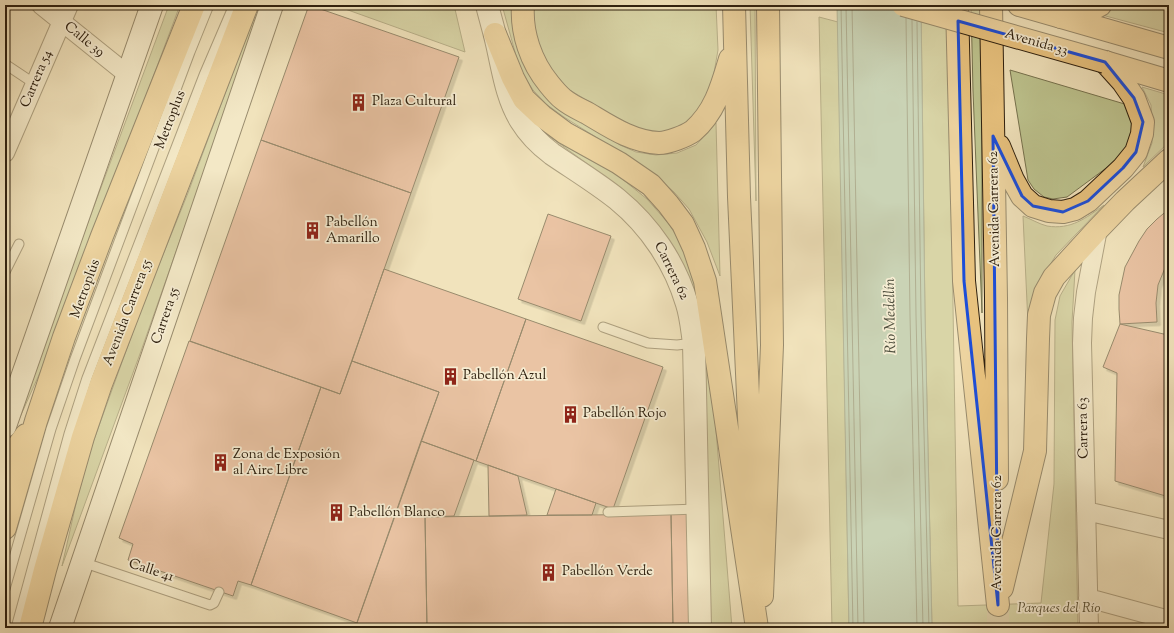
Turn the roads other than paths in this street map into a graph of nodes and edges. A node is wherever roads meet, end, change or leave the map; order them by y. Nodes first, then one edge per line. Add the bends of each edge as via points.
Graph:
1 (41, 5) edge
2 (69, 5) edge
3 (152, 5) edge
4 (194, 5) edge
5 (209, 5) edge
6 (234, 5) edge
7 (247, 5) edge
8 (272, 5) edge
9 (487, 5) edge
10 (523, 5) edge
11 (734, 5) edge
12 (768, 5) edge
13 (902, 5) edge
14 (957, 5) edge
15 (991, 5) edge
16 (1019, 5) edge
17 (1100, 5) edge
18 (1061, 17) junction
19 (61, 22) junction
20 (495, 34) junction
21 (735, 41) junction
22 (1169, 48) edge
23 (1105, 62) junction
24 (5, 64) edge
25 (128, 75) junction
26 (1169, 81) edge
27 (35, 84) junction
28 (993, 132) junction
29 (5, 153) edge
30 (1169, 160) edge
31 (1169, 170) edge
32 (1148, 179) junction
33 (1098, 229) junction
34 (111, 239) junction
35 (19, 244) dead end
36 (144, 250) junction
37 (5, 272) edge
38 (603, 327) dead end
39 (694, 343) junction
40 (9, 403) edge
41 (36, 421) junction
42 (5, 426) edge
43 (5, 464) edge
44 (698, 509) junction
45 (1086, 511) junction
46 (608, 512) dead end
47 (5, 528) edge
48 (1169, 530) edge
49 (82, 562) junction
50 (5, 589) edge
51 (219, 592) dead end
52 (1088, 598) junction
53 (998, 604) junction
54 (1169, 620) edge
55 (16, 628) edge
56 (30, 628) edge
57 (60, 628) edge
58 (700, 628) edge
59 (759, 628) edge
60 (1089, 628) edge

1 - 19 street, Calle 39
2 - 19 street, Carrera 54
3 - 25 main road
4 - 34 main road
5 - 34 lane, Metroplús
6 - 36 lane, Metroplus via 204,75
7 - 36 main road, Avenida Carrera 55
8 - 49 main road, Carrera 55
9 - 20 main road, Carrera 62
10 - 21 main road via 529,48 536,65 549,84 564,100 618,131 642,141 660,143 692,132 716,102
11 - 21 main road
12 - 59 main road via 772,345
13 - 23 main road, Avenida 33, bridge
14 - 53 main road, Avenida Carrera 62 via 964,281
15 - 28 main road, Avenida Carrera 62
16 - 18 main road
17 - 18 main road
18 - 22 main road
19 - 25 street, Calle 39
19 - 27 street, Carrera 54
20 - 39 main road, Carrera 62 via 506,85 521,121 543,147 617,199 643,223 657,241 678,280 687,304
20 - 59 main road via 524,98 542,116 565,133 651,184 683,224 694,248 704,281
21 - 59 main road via 739,197
23 - 26 main road, Avenida 33
23 - 28 main road via 1134,98 1143,122 1142,134 1136,152 1088,201 1075,209 1063,212 1033,206 1022,196 1013,180
24 - 27 lane
25 - 40 main road
27 - 29 street, Carrera 54
28 - 53 main road, Avenida Carrera 62
30 - 32 main road
31 - 32 main road
32 - 33 main road
33 - 45 street, Carrera 63 via 1083,318
33 - 53 main road via 1054,277 1045,293 1039,315 1035,451
34 - 41 main road via 64,337
34 - 50 lane, Metroplús via 51,429
35 - 37 lane
36 - 55 lane via 87,378
36 - 56 main road, Avenida Carrera 55 via 83,437
38 - 39 lane via 648,343
39 - 44 main road, Carrera 62
40 - 42 main road
41 - 43 main road
41 - 47 main road
44 - 46 lane
44 - 58 main road, Carrera 62
45 - 48 street
45 - 52 street, Carrera 63
49 - 51 lane, Calle 41 via 210,605 214,603
49 - 57 main road, Carrera 55
52 - 54 street
52 - 60 street, Carrera 63

